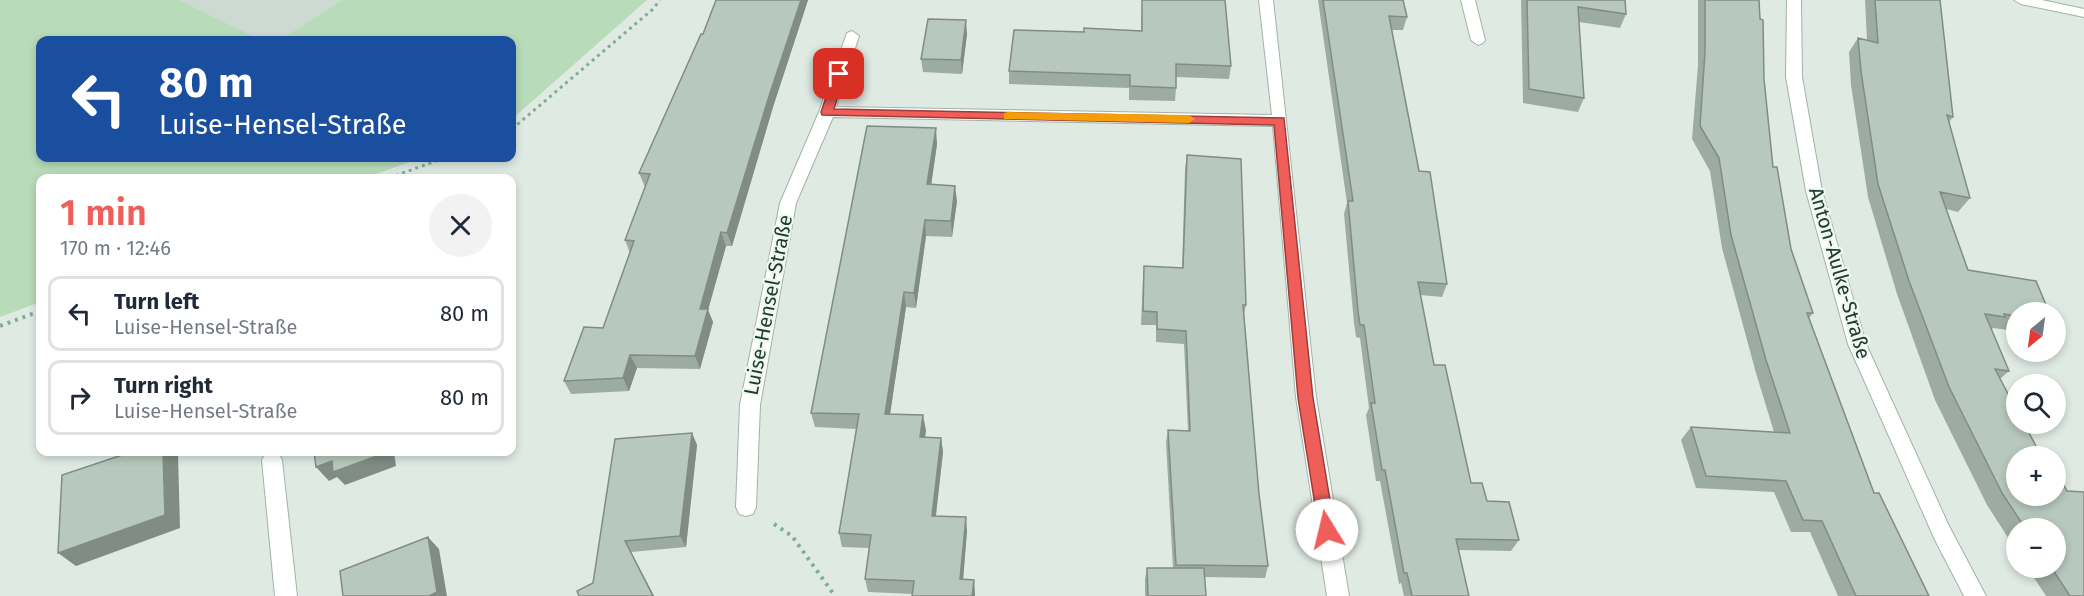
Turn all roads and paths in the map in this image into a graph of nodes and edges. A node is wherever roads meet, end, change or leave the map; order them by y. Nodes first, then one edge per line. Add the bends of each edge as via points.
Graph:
1 (660, 0) edge
2 (1266, 0) edge
3 (1468, 0) edge
4 (1794, 0) edge
5 (2021, 0) edge
6 (2084, 13) edge
7 (852, 36) dead end
8 (1478, 40) dead end
9 (827, 112) junction
10 (1280, 121) junction
11 (516, 127) edge
12 (433, 162) edge
13 (400, 174) edge
14 (36, 312) edge
15 (0, 326) edge
16 (272, 460) dead end
17 (746, 507) joint
18 (286, 596) edge
19 (835, 596) edge
20 (1338, 596) edge
21 (1975, 596) edge

1 - 11 path
2 - 10 street
3 - 8 street
4 - 21 street, Anton-Aulke-Straße via 1794,77 1812,180 1857,344
5 - 6 street
7 - 9 street, Luise-Hensel-Straße
9 - 10 street
9 - 17 street, Luise-Hensel-Straße via 788,203 750,405
10 - 20 street via 1306,398
12 - 13 path
14 - 15 path
16 - 18 street
17 - 19 path via 792,536

